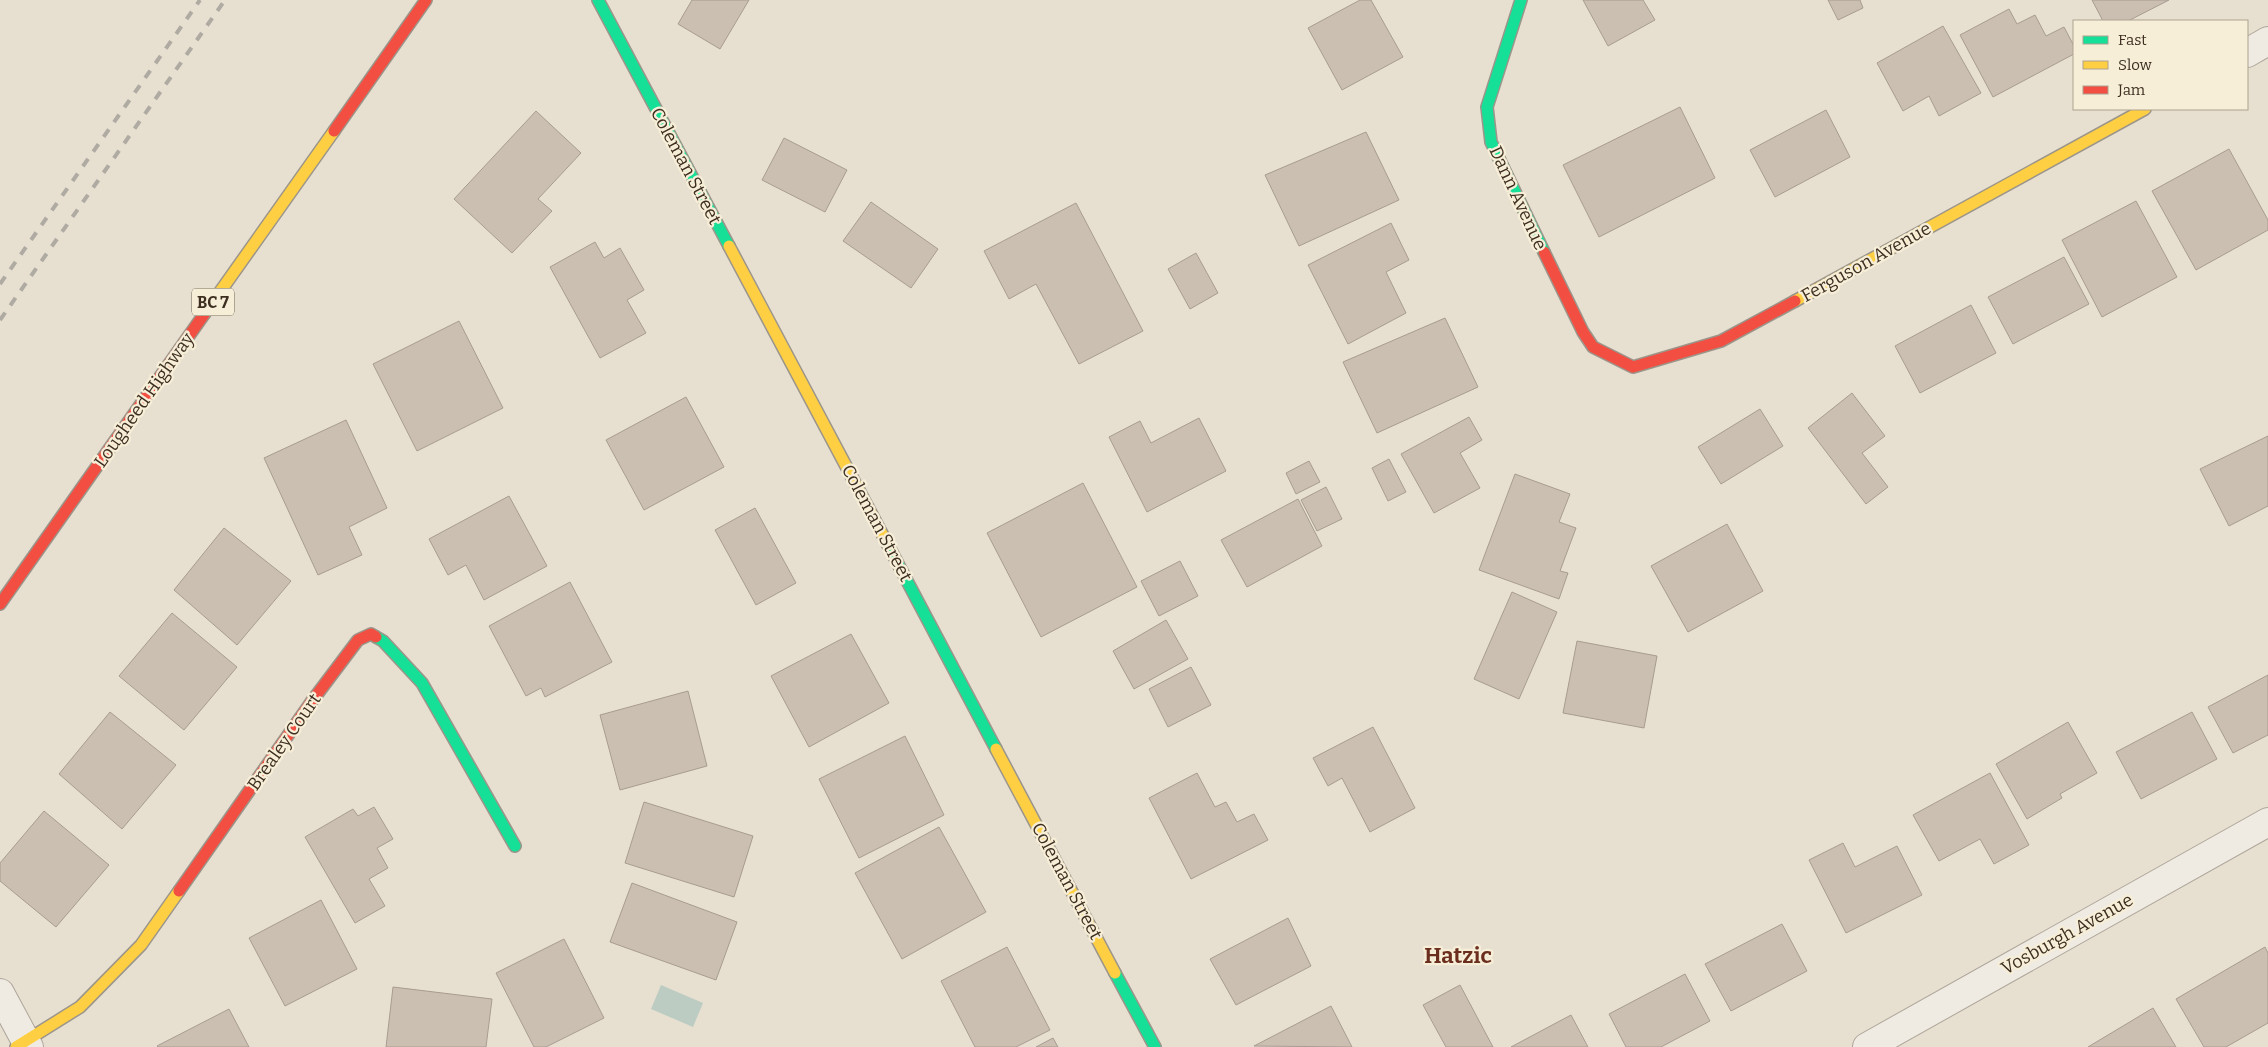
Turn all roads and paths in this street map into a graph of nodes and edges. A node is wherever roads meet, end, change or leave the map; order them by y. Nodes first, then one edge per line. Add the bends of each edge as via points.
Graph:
1 (426, 0) edge
2 (598, 0) edge
3 (1521, 0) edge
4 (2268, 41) edge
5 (2248, 52) edge
6 (2143, 110) edge
7 (1583, 332) joint
8 (0, 604) edge
9 (2268, 822) edge
10 (515, 846) dead end
11 (0, 993) edge
12 (23, 1045) edge
13 (1155, 1047) edge
14 (1867, 1047) edge

1 - 8 street, Lougheed Highway / BC 7
2 - 13 street, Coleman Street
3 - 7 street, Dann Avenue via 1487,107 1491,142
4 - 5 street
6 - 7 street, Ferguson Avenue via 1722,341 1633,366 1593,347
9 - 14 street, Vosburgh Avenue
10 - 12 street, Brealey Court via 422,683 383,640 371,634 358,640 140,945 80,1007
11 - 12 street

